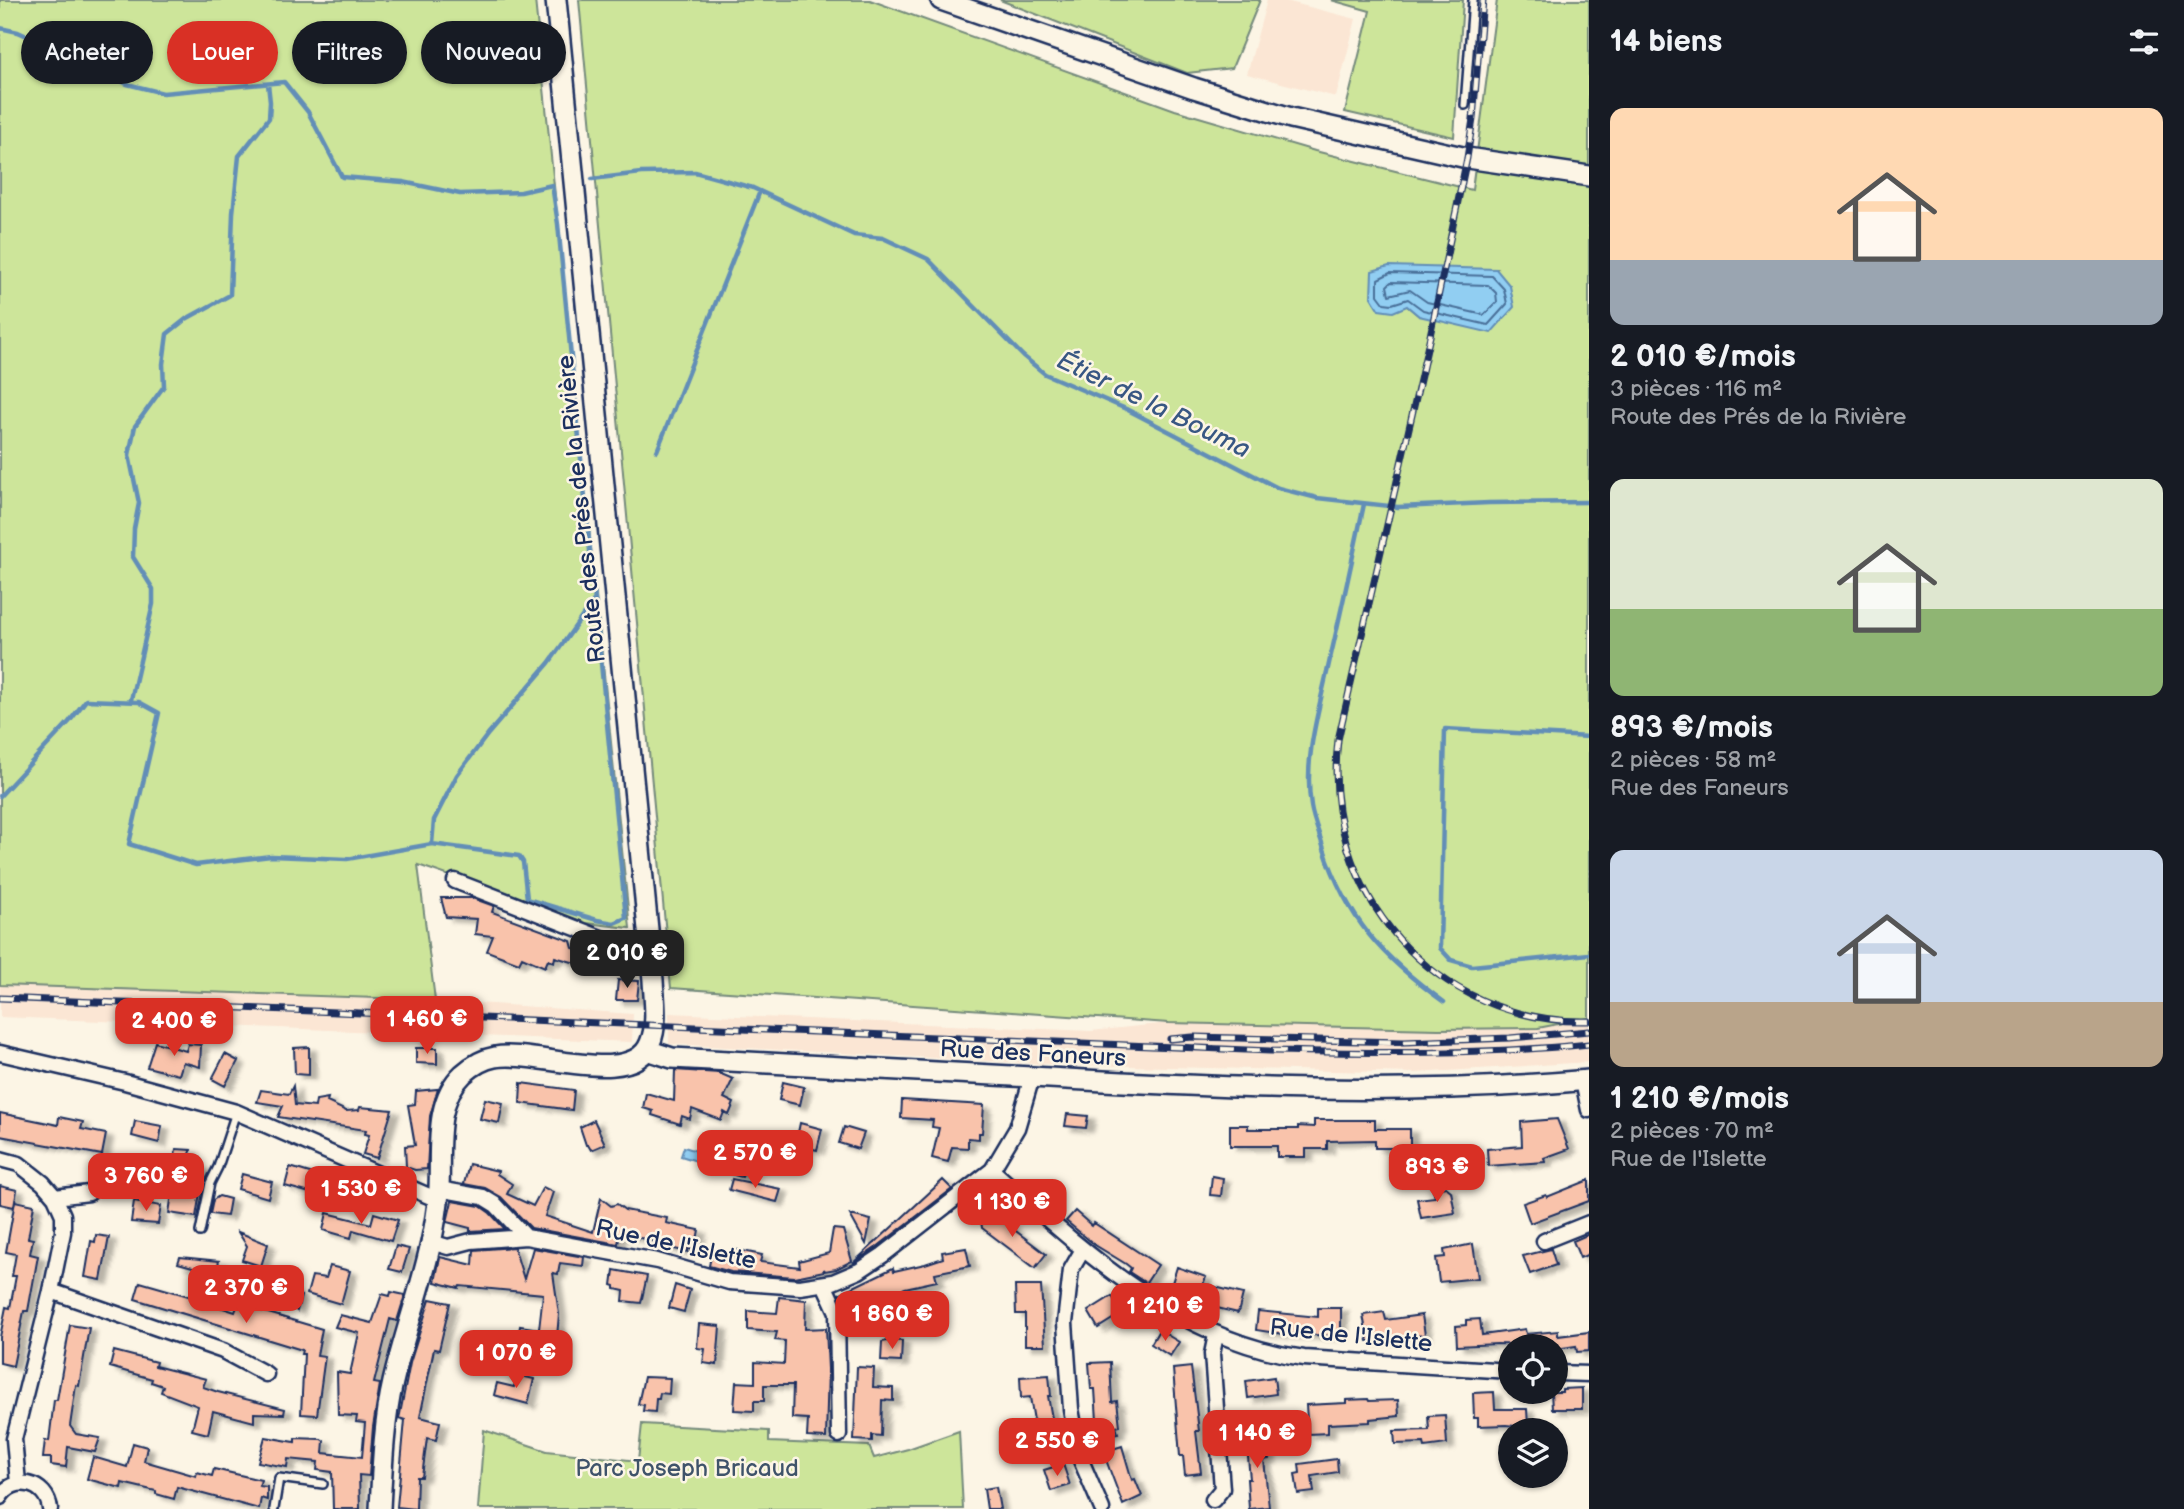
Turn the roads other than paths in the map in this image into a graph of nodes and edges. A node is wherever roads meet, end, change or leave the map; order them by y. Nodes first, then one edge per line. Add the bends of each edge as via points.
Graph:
1 (556, 0) edge
2 (940, 0) edge
3 (1473, 0) edge
4 (1465, 105) dead end
5 (1589, 176) edge
6 (455, 881) dead end
7 (650, 952) junction
8 (647, 1050) junction
9 (0, 1053) edge
10 (1032, 1077) junction
11 (1586, 1081) edge
12 (1589, 1110) edge
13 (236, 1112) junction
14 (0, 1159) edge
15 (992, 1170) junction
16 (89, 1193) dead end
17 (439, 1194) junction
18 (55, 1197) junction
19 (1589, 1223) edge
20 (200, 1233) dead end
21 (526, 1237) junction
22 (1544, 1241) dead end
23 (431, 1242) junction
24 (1082, 1251) junction
25 (824, 1284) junction
26 (51, 1291) junction
27 (1216, 1335) junction
28 (1498, 1370) edge
29 (1568, 1373) edge
30 (266, 1374) dead end
31 (1589, 1374) edge
32 (839, 1435) dead end
33 (18, 1483) junction
34 (323, 1484) dead end
35 (0, 1497) edge
36 (1213, 1500) dead end
37 (50, 1509) edge
38 (274, 1509) edge
39 (380, 1509) edge
40 (1102, 1509) edge

1 - 7 street, Route des Prés de la Rivière
2 - 5 street via 1290,117 1467,158
3 - 4 lane
6 - 7 street via 614,943
7 - 8 street, Route des Prés de la Rivière via 654,1013
8 - 10 street, Rue des Faneurs via 671,1058
8 - 17 street via 623,1065 496,1056 465,1072 447,1096
9 - 13 street
10 - 11 street, Rue des Faneurs via 1336,1091
10 - 15 street, Rue de l'Islette via 1017,1128
11 - 12 street
13 - 17 street
13 - 20 lane via 210,1183
14 - 18 street via 19,1164
15 - 24 street, Rue de l'Islette
15 - 25 street, Rue de l'Islette via 883,1255 859,1271
16 - 18 street
17 - 21 street via 483,1197
17 - 23 street
18 - 26 street via 63,1215 63,1232
19 - 22 street
21 - 23 street, Rue de l'Islette via 448,1247
21 - 25 street, Rue de l'Islette via 657,1261 729,1282 800,1287
23 - 39 street via 393,1384
24 - 27 street, Rue de l'Islette
24 - 40 street via 1070,1270 1067,1360 1080,1458
25 - 32 street via 836,1312
26 - 30 street via 223,1351
26 - 33 street via 14,1439
27 - 28 street, Rue de l'Islette via 1273,1354 1304,1358
27 - 36 street via 1212,1354 1222,1489
29 - 31 street
33 - 35 street
33 - 37 street via 41,1489
34 - 38 lane via 279,1478

